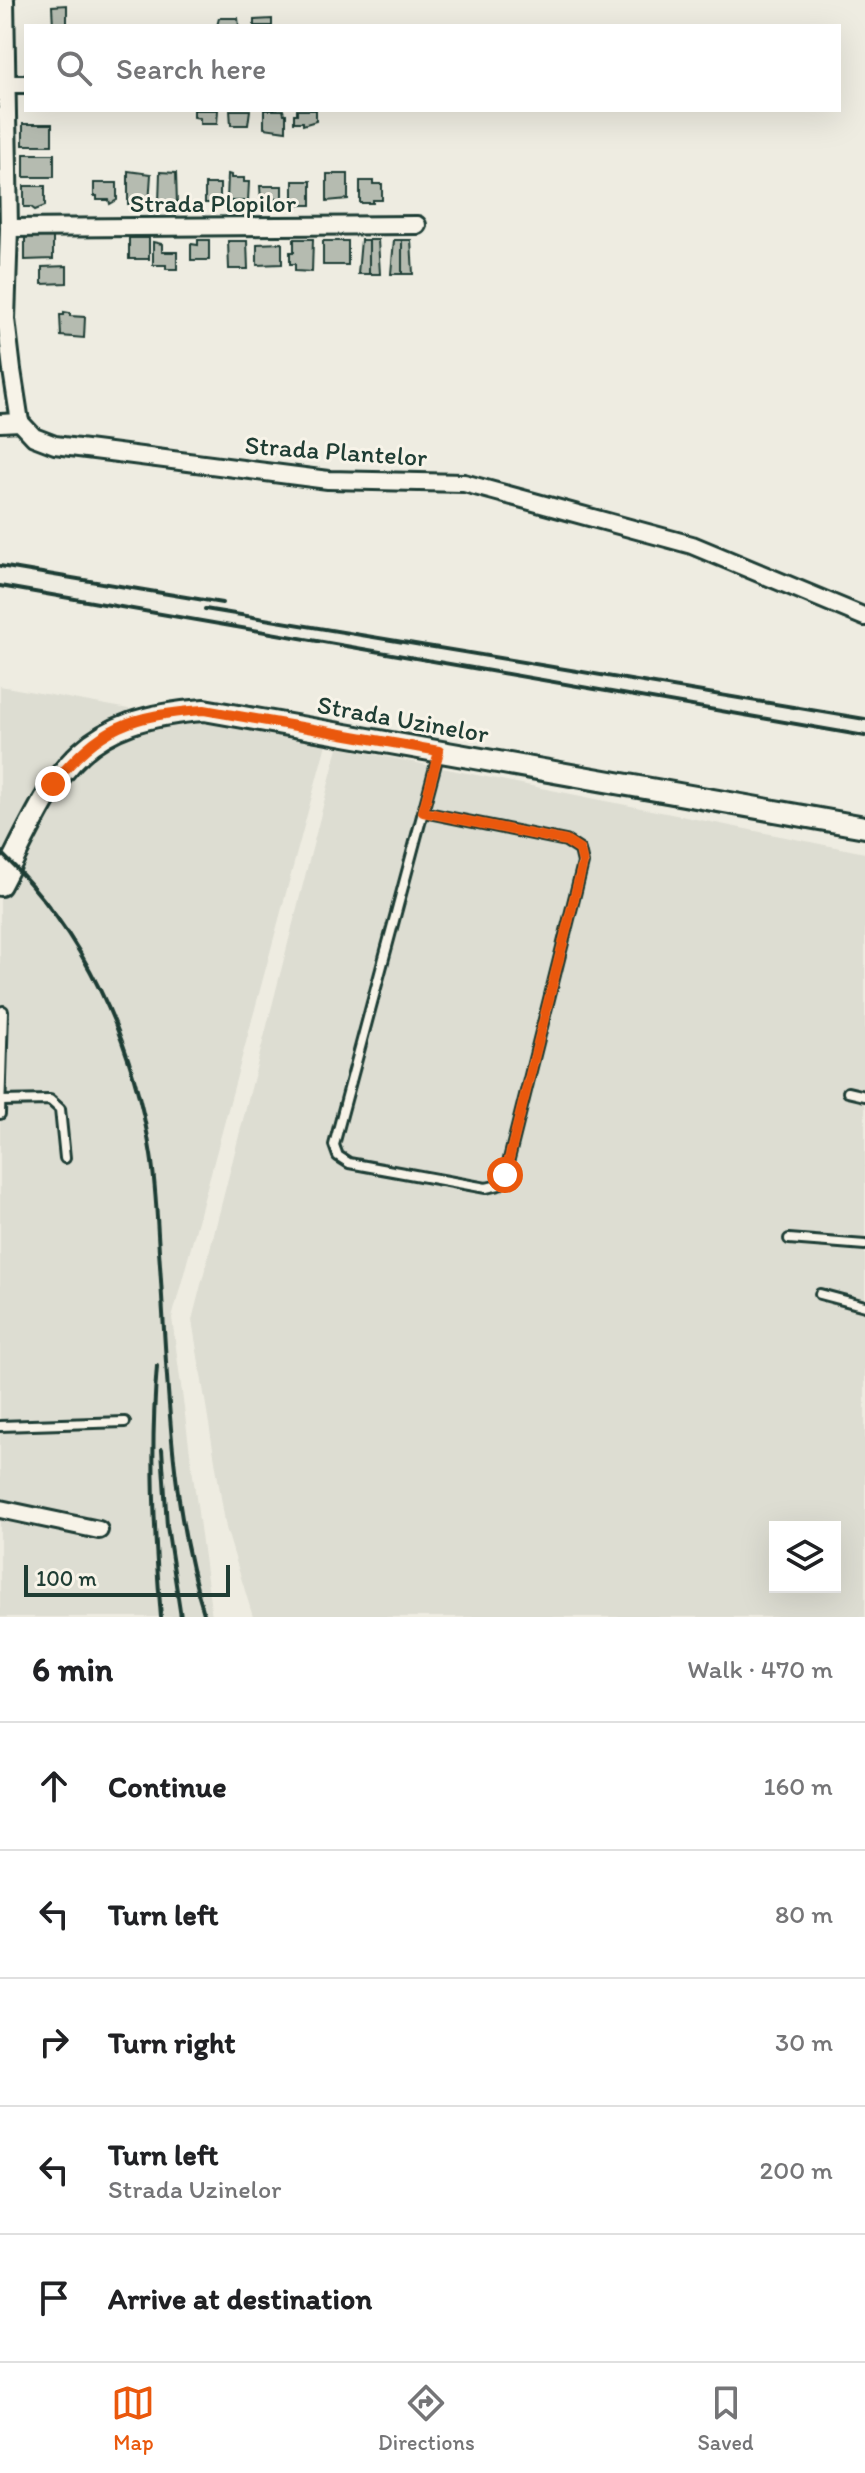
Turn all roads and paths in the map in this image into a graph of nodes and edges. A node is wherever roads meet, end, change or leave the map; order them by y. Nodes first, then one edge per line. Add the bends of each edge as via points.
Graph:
1 (5, 0) edge
2 (6, 84) junction
3 (24, 84) edge
4 (4, 195) edge
5 (417, 225) dead end
6 (9, 228) junction
7 (20, 422) junction
8 (0, 423) edge
9 (865, 617) edge
10 (439, 751) junction
11 (423, 812) junction
12 (865, 827) edge
13 (3, 878) edge
14 (3, 1011) dead end
15 (848, 1092) dead end
16 (865, 1096) edge
17 (1, 1101) edge
18 (0, 1114) edge
19 (65, 1158) dead end
20 (789, 1239) dead end
21 (865, 1245) edge
22 (820, 1294) dead end
23 (865, 1306) edge
24 (125, 1422) dead end
25 (0, 1426) edge
26 (0, 1509) edge
27 (99, 1530) dead end

1 - 2 street
2 - 3 street
2 - 4 street
4 - 6 street
5 - 6 street, Strada Plopilor
6 - 7 street via 6,319
7 - 8 street
7 - 9 street, Strada Plantelor via 34,437 55,445 328,480 464,483 692,545
10 - 11 lane
10 - 12 street, Strada Uzinelor
10 - 13 street, Strada Uzinelor via 204,710 136,720 78,753 53,784
11 - 11 lane via 334,1145 349,1163 486,1188 499,1185 505,1175 583,863 580,850 566,841
14 - 17 lane
15 - 16 lane
17 - 18 lane
17 - 19 lane via 56,1103
20 - 21 lane
22 - 23 lane
24 - 25 lane
26 - 27 street

